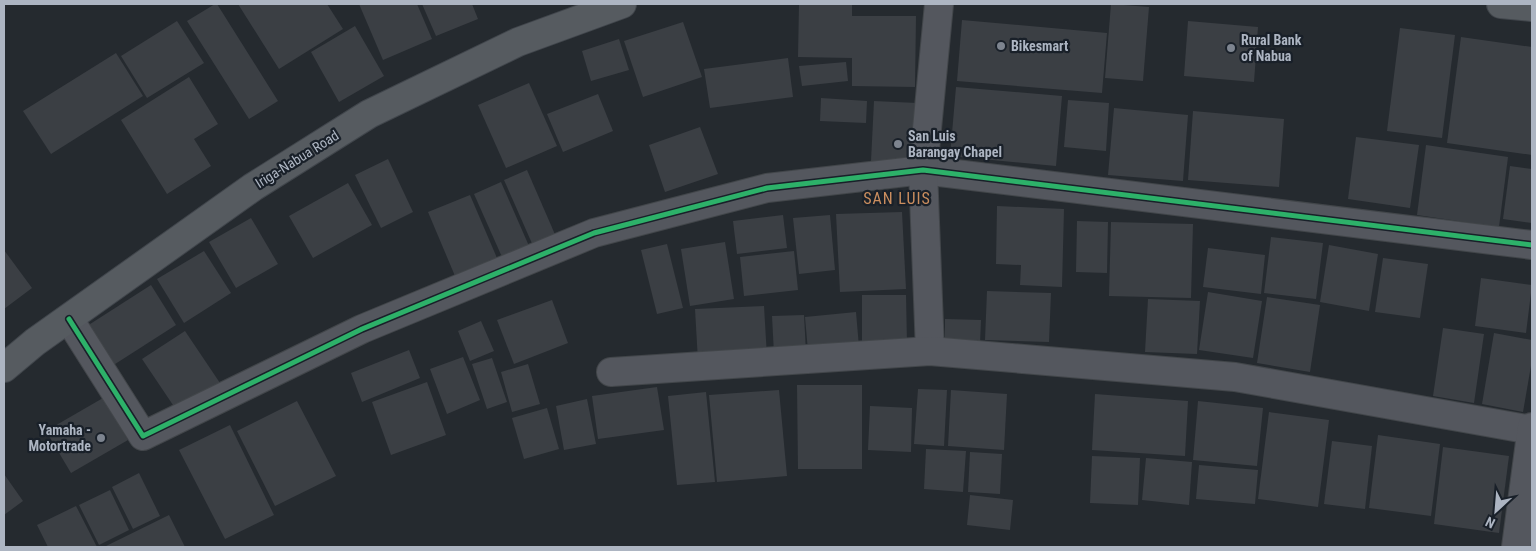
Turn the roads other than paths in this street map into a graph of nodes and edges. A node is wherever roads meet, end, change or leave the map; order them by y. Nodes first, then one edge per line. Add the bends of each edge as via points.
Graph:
1 (622, 4) edge
2 (939, 4) edge
3 (1501, 4) edge
4 (1532, 6) edge
5 (923, 170) junction
6 (1532, 245) edge
7 (69, 319) junction
8 (930, 351) junction
9 (4, 368) edge
10 (611, 372) dead end
11 (1532, 429) edge
12 (1516, 547) edge

1 - 7 main road, Iriga-Nabua Road via 518,42 369,114 253,187
2 - 5 street
3 - 4 main road
5 - 6 street
5 - 7 street via 768,188 594,233 362,329 143,436
5 - 8 street
7 - 9 main road, Iriga-Nabua Road
8 - 10 street
8 - 11 street via 1235,377
11 - 12 street

